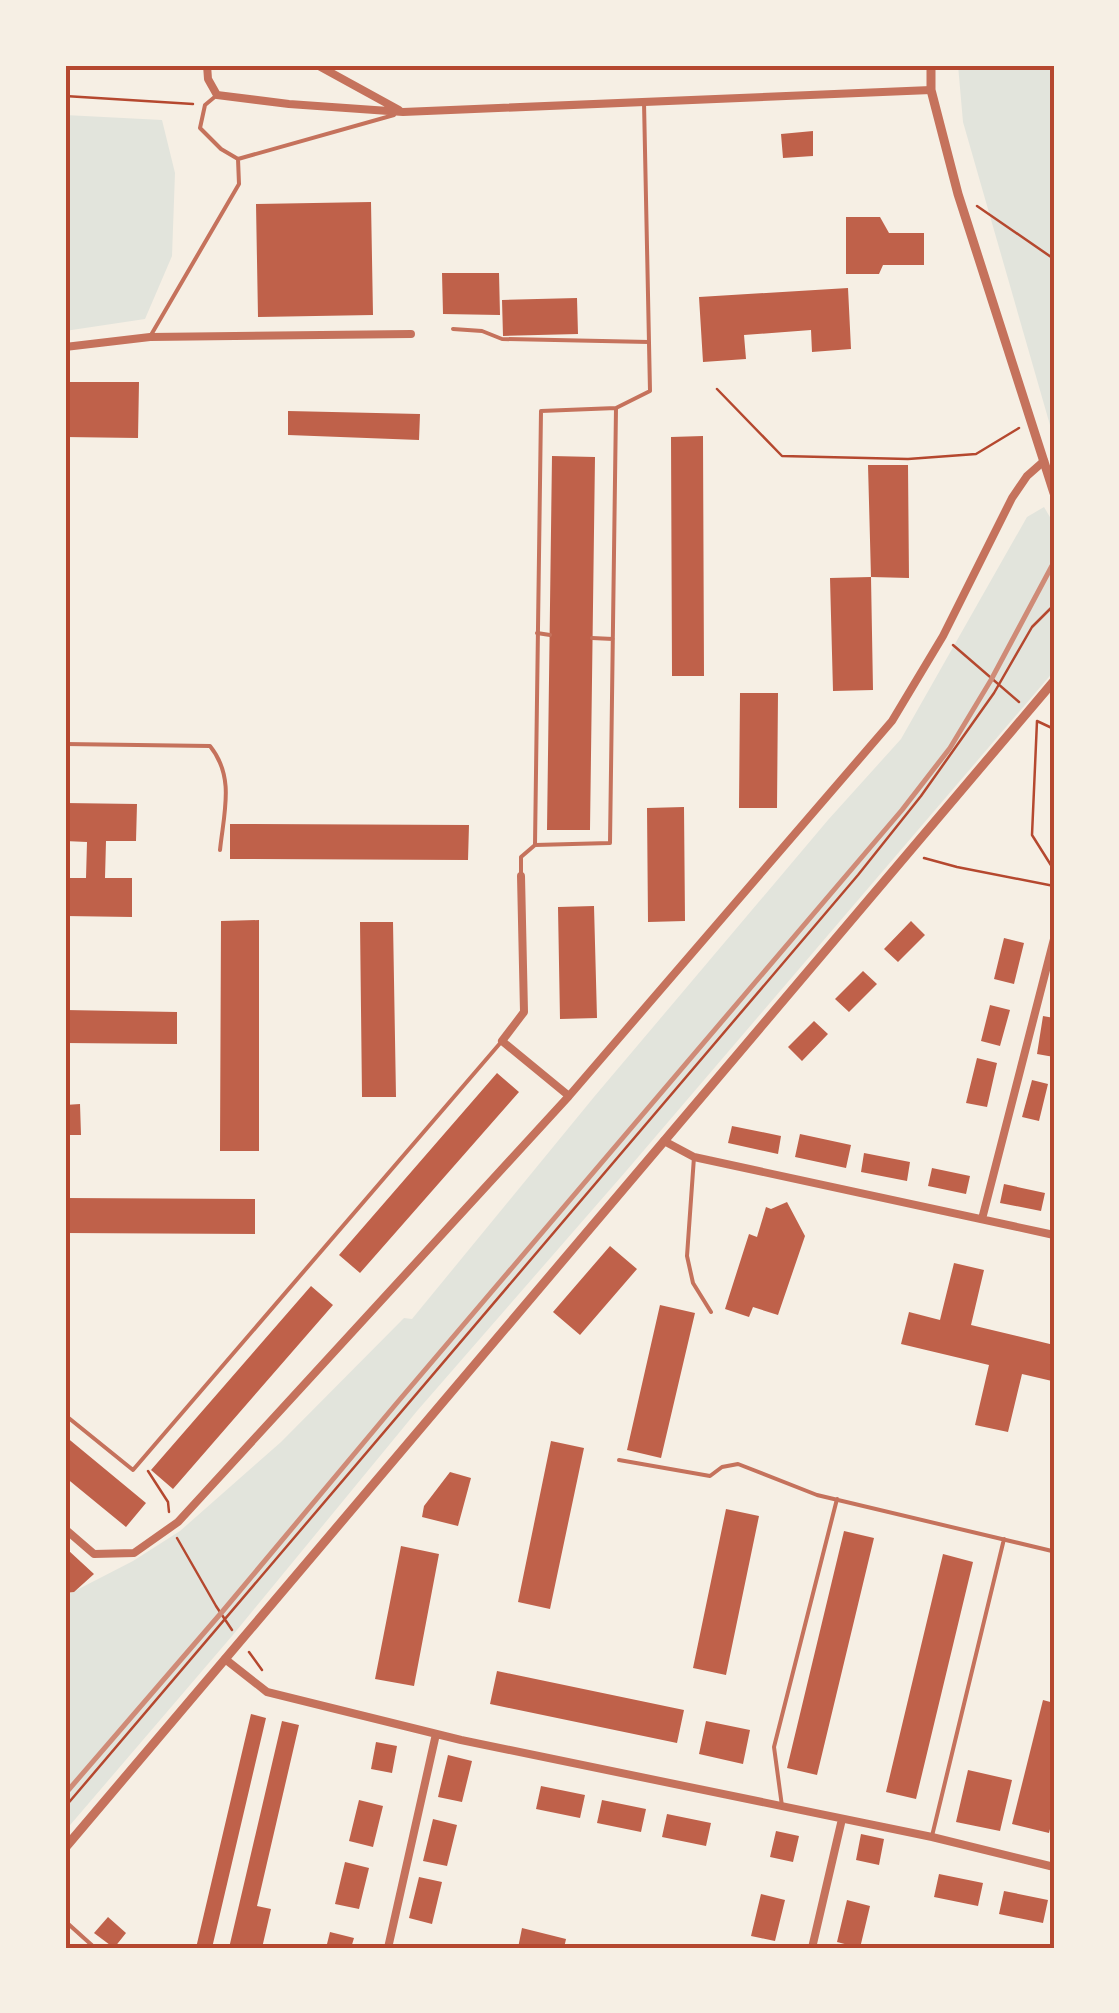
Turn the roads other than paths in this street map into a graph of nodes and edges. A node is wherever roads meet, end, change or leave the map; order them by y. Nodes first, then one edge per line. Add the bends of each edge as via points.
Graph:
1 (207, 65) edge
2 (316, 65) edge
3 (931, 65) edge
4 (931, 90) junction
5 (217, 95) junction
6 (644, 102) junction
7 (403, 112) junction
8 (238, 159) junction
9 (453, 330) dead end
10 (411, 334) dead end
11 (150, 337) junction
12 (649, 342) junction
13 (65, 347) edge
14 (616, 408) junction
15 (1044, 461) junction
16 (1054, 493) edge
17 (537, 634) junction
18 (550, 635) dead end
19 (592, 638) dead end
20 (613, 639) junction
21 (1054, 681) edge
22 (65, 744) edge
23 (534, 845) junction
24 (220, 850) dead end
25 (521, 876) joint
26 (1054, 939) edge
27 (502, 1041) junction
28 (568, 1096) junction
29 (664, 1141) junction
30 (694, 1157) junction
31 (982, 1220) junction
32 (1054, 1235) edge
33 (711, 1312) dead end
34 (65, 1415) edge
35 (619, 1460) dead end
36 (837, 1499) junction
37 (65, 1530) edge
38 (1004, 1539) junction
39 (1052, 1552) edge
40 (225, 1659) junction
41 (436, 1734) junction
42 (782, 1806) junction
43 (842, 1819) junction
44 (932, 1837) junction
45 (65, 1848) edge
46 (1054, 1867) edge
47 (65, 1921) edge
48 (95, 1948) edge
49 (388, 1948) edge
50 (812, 1948) edge

1 - 5 street
2 - 7 street
3 - 4 street
4 - 6 street
4 - 15 street
5 - 7 street
5 - 8 lane via 205,105 200,128
6 - 7 street
6 - 12 lane
7 - 8 lane
8 - 11 lane via 240,184
9 - 12 lane via 502,339
10 - 11 street
11 - 13 street
12 - 14 lane via 650,390
14 - 17 lane via 540,411
14 - 20 lane
15 - 16 street
15 - 28 street via 1012,498 892,720
17 - 18 lane
17 - 23 lane
19 - 20 lane
20 - 23 lane via 610,843
21 - 29 street
22 - 24 lane via 210,746 226,776
23 - 25 lane via 521,857
25 - 27 street via 524,1012
26 - 31 street
27 - 28 street
27 - 34 lane via 134,1470
28 - 37 street via 171,1526 134,1553 94,1554
29 - 30 street
29 - 40 street
30 - 31 street
30 - 33 lane via 687,1256 692,1283
31 - 32 street
35 - 36 lane via 710,1476 738,1464
36 - 38 lane
36 - 42 lane via 774,1747
38 - 39 lane
38 - 44 lane
40 - 41 street via 266,1692
40 - 45 street
41 - 42 street
41 - 49 street
42 - 43 street
43 - 44 street
43 - 50 street
44 - 46 street
47 - 48 lane

